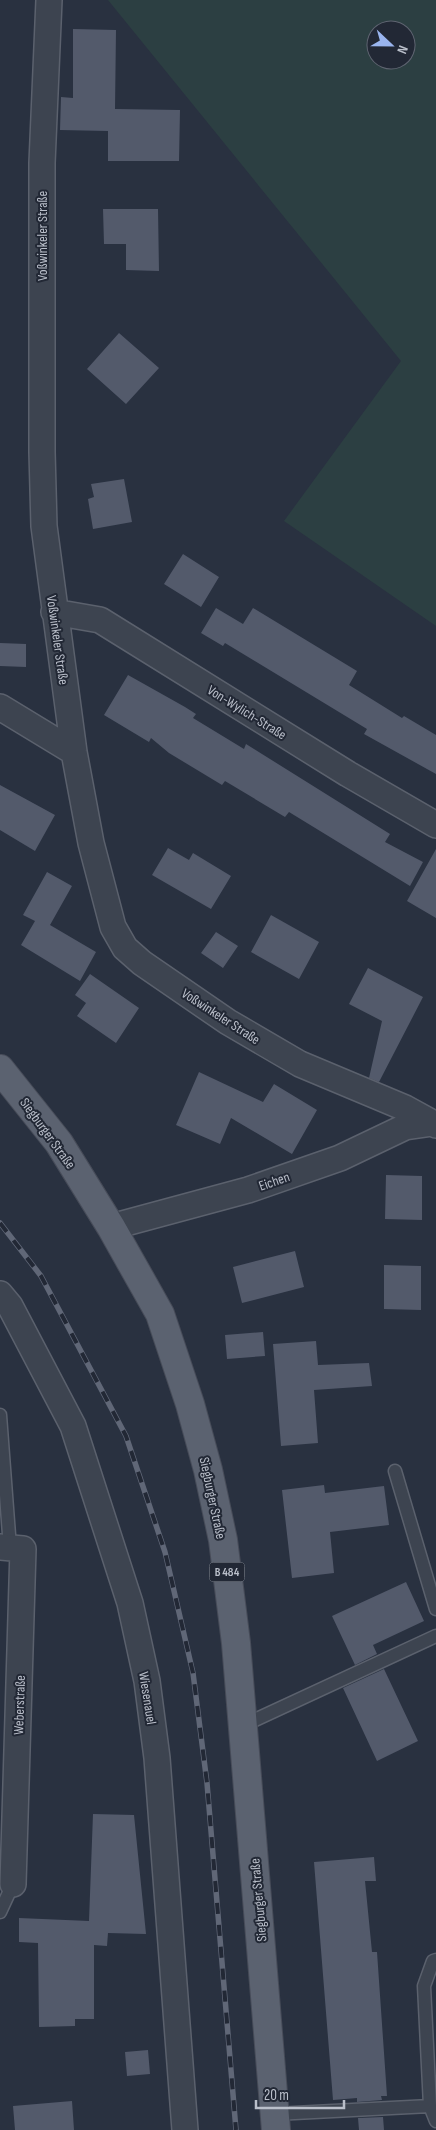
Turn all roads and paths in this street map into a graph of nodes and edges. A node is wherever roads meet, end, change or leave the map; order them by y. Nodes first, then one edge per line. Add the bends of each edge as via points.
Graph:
1 (49, 0) edge
2 (54, 612) junction
3 (0, 707) edge
4 (74, 752) junction
5 (436, 825) edge
6 (0, 1069) edge
7 (405, 1108) joint
8 (434, 1124) edge
9 (111, 1227) junction
10 (0, 1294) edge
11 (0, 1415) edge
12 (395, 1471) dead end
13 (5, 1547) edge
14 (436, 1609) edge
15 (436, 1636) edge
16 (244, 1725) junction
17 (13, 1884) joint
18 (0, 1912) edge
19 (436, 1960) edge
20 (430, 2106) junction
21 (436, 2121) edge
22 (276, 2122) edge
23 (186, 2130) edge

1 - 2 street, Voßwinkeler Straße via 42,163 42,452 44,526
2 - 4 street, Voßwinkeler Straße
2 - 5 street, Von-Wylich-Straße via 100,620
3 - 4 street
4 - 7 street, Voßwinkeler Straße via 105,899 113,928 125,948 228,1022 292,1059
6 - 9 main road, Siegburger Straße / B 484 via 59,1143
7 - 8 street, Eichen
8 - 9 street, Eichen via 405,1127 340,1158 258,1187
9 - 16 main road, Siegburger Straße / B 484 via 160,1314 208,1470 223,1540
10 - 23 street, Wiesenauel via 10,1306 73,1426 130,1603 147,1681 157,1758
11 - 13 lane
12 - 14 lane
13 - 17 street, Weberstraße via 23,1549
15 - 16 lane
16 - 22 main road, Siegburger Straße / B 484
17 - 18 lane
19 - 20 lane via 424,1986
20 - 21 lane
20 - 22 lane

